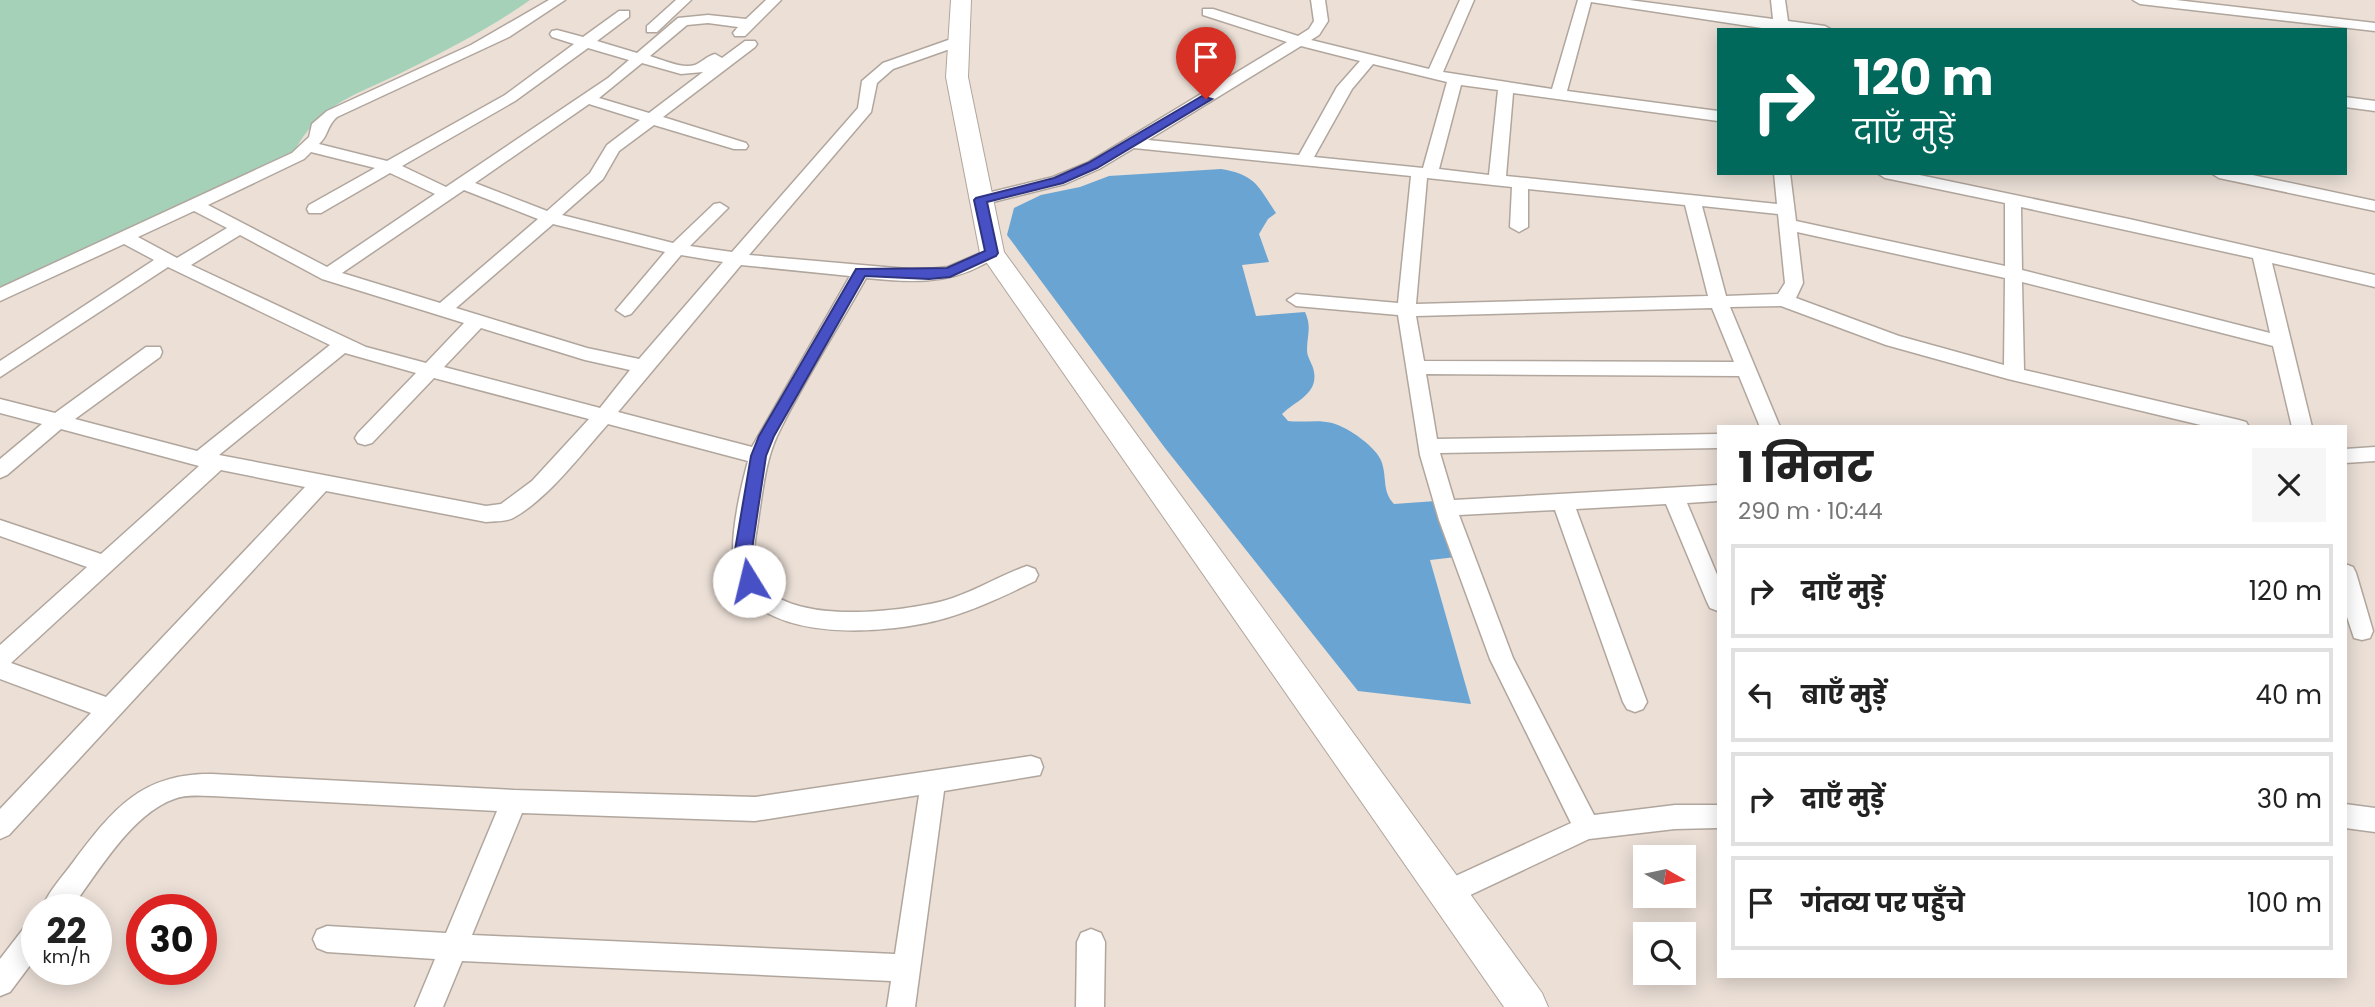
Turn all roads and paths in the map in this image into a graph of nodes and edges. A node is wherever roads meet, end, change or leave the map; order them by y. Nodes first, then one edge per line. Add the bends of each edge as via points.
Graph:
1 (558, 0) edge
2 (684, 0) edge
3 (774, 0) edge
4 (961, 0) edge
5 (1318, 0) edge
6 (1467, 0) edge
7 (1585, 0) edge
8 (1597, 0) edge
9 (1778, 0) edge
10 (2142, 0) edge
11 (1208, 12) dead end
12 (624, 14) dead end
13 (749, 24) junction
14 (1783, 27) edge
15 (2375, 27) edge
16 (557, 34) dead end
17 (959, 41) junction
18 (1299, 41) junction
19 (586, 43) junction
20 (750, 44) dead end
21 (632, 57) junction
22 (1370, 59) junction
23 (1434, 75) junction
24 (1455, 80) junction
25 (1506, 88) junction
26 (1558, 96) junction
27 (587, 99) junction
28 (2347, 102) edge
29 (2375, 106) edge
30 (1717, 116) edge
31 (652, 118) junction
32 (1133, 143) junction
33 (740, 146) dead end
34 (310, 147) junction
35 (1304, 161) junction
36 (391, 167) junction
37 (1425, 174) junction
38 (1782, 175) edge
39 (1903, 175) edge
40 (2228, 175) edge
41 (1948, 180) edge
42 (1497, 181) junction
43 (1520, 183) junction
44 (453, 188) junction
45 (981, 200) junction
46 (2014, 200) junction
47 (1692, 201) junction
48 (194, 204) junction
49 (2375, 206) edge
50 (720, 208) dead end
51 (315, 209) dead end
52 (548, 218) junction
53 (1787, 218) junction
54 (1520, 227) dead end
55 (239, 228) junction
56 (124, 237) junction
57 (675, 251) junction
58 (992, 253) junction
59 (2261, 255) junction
60 (736, 261) junction
61 (173, 262) junction
62 (861, 272) junction
63 (2014, 274) junction
64 (328, 275) junction
65 (2375, 281) edge
66 (0, 295) edge
67 (1296, 300) dead end
68 (1718, 300) junction
69 (1783, 300) junction
70 (443, 310) junction
71 (625, 310) dead end
72 (1406, 310) junction
73 (477, 321) junction
74 (2282, 342) junction
75 (344, 344) junction
76 (153, 352) dead end
77 (643, 366) junction
78 (1416, 366) junction
79 (1747, 369) junction
80 (0, 370) edge
81 (429, 370) junction
82 (2014, 373) junction
83 (0, 406) edge
84 (603, 417) junction
85 (57, 422) junction
86 (1769, 425) edge
87 (2231, 425) edge
88 (2302, 425) edge
89 (365, 438) dead end
90 (1717, 441) edge
91 (1429, 446) junction
92 (2375, 454) edge
93 (758, 456) junction
94 (2347, 456) edge
95 (208, 461) junction
96 (0, 470) edge
97 (322, 482) junction
98 (1717, 493) edge
99 (1673, 495) junction
100 (1563, 502) junction
101 (1447, 508) junction
102 (0, 528) edge
103 (105, 564) junction
104 (1027, 575) dead end
105 (2347, 580) edge
106 (1717, 600) edge
107 (2361, 630) edge
108 (0, 659) edge
109 (0, 669) edge
110 (1635, 702) dead end
111 (109, 709) junction
112 (1031, 768) dead end
113 (933, 783) junction
114 (514, 801) junction
115 (2347, 816) edge
116 (1717, 817) edge
117 (2375, 820) edge
118 (0, 827) edge
119 (1587, 828) junction
120 (1447, 893) junction
121 (66, 894) edge
122 (327, 939) dead end
123 (1091, 942) dead end
124 (453, 947) junction
125 (21, 954) edge
126 (907, 968) junction
127 (0, 982) edge
128 (429, 1007) edge
129 (901, 1007) edge
130 (1090, 1007) edge
131 (1528, 1007) edge

1 - 34 street via 465,54 332,114 320,124
2 - 21 street
3 - 13 street
4 - 17 main road
5 - 18 street via 1321,21
6 - 23 street
7 - 26 street
8 - 14 street
9 - 14 street
10 - 15 street
11 - 18 street
12 - 19 street
13 - 21 street via 683,21
13 - 21 street via 699,69 681,70
16 - 19 street
17 - 45 main road via 957,77
17 - 60 street via 888,66 870,81 866,109
18 - 22 street
18 - 32 street
19 - 21 street
19 - 36 street via 510,98
20 - 31 street
21 - 27 street
22 - 23 street
22 - 35 street via 1345,87
23 - 24 street
24 - 25 street
24 - 37 street
25 - 26 street
25 - 42 street
26 - 30 street
27 - 31 street
27 - 44 street
28 - 29 street
31 - 33 street
31 - 52 street via 613,148 597,176
32 - 35 street
32 - 45 street via 1059,181
34 - 36 street
34 - 48 street
35 - 37 street
36 - 44 street
36 - 51 street
37 - 42 street
37 - 72 street
38 - 53 street
39 - 41 street
40 - 49 street
41 - 46 street
42 - 43 street
43 - 47 street
43 - 54 street
44 - 52 street
44 - 64 street
45 - 58 main road
46 - 59 street
46 - 63 street
47 - 53 street
47 - 68 street
48 - 55 street
48 - 56 street
50 - 57 street
52 - 57 street
52 - 70 street
53 - 63 street
53 - 69 street via 1794,283
55 - 61 street
55 - 64 street
56 - 61 street
56 - 66 street
57 - 60 street
57 - 71 street
58 - 62 street via 950,272
58 - 120 main road
59 - 65 street
59 - 74 street
60 - 62 street
60 - 77 street
61 - 75 street
61 - 80 street
62 - 93 street
63 - 74 street
63 - 82 street
64 - 70 street
67 - 72 street
68 - 69 street
68 - 72 street
68 - 79 street
69 - 82 street via 1839,324
70 - 73 street
72 - 78 street
73 - 77 street via 585,354
73 - 81 street
74 - 88 street
75 - 81 street
75 - 95 street
76 - 85 street
77 - 84 street
78 - 79 street
78 - 91 street
79 - 86 street
81 - 84 street
81 - 89 street
82 - 87 street
83 - 85 street
84 - 93 street
84 - 97 street via 540,486 506,512 486,514
85 - 95 street
85 - 96 street
90 - 91 street
91 - 101 street
92 - 94 street
93 - 104 street via 743,556 749,581 760,598 783,611 855,622 888,620 945,609
95 - 97 street
95 - 103 street
97 - 111 street
98 - 99 street
99 - 100 street
99 - 106 street
100 - 101 street
100 - 110 street
101 - 119 street via 1502,659
102 - 103 street
103 - 108 street
105 - 107 street
109 - 111 street
111 - 118 street
112 - 113 street
113 - 114 street via 755,809
113 - 126 street
114 - 121 street via 212,785 174,787 129,813
114 - 124 street
115 - 117 street
116 - 119 street via 1675,817
119 - 120 street
120 - 131 main road
122 - 124 street
123 - 130 street
124 - 126 street
124 - 128 street
125 - 127 street
126 - 129 street

